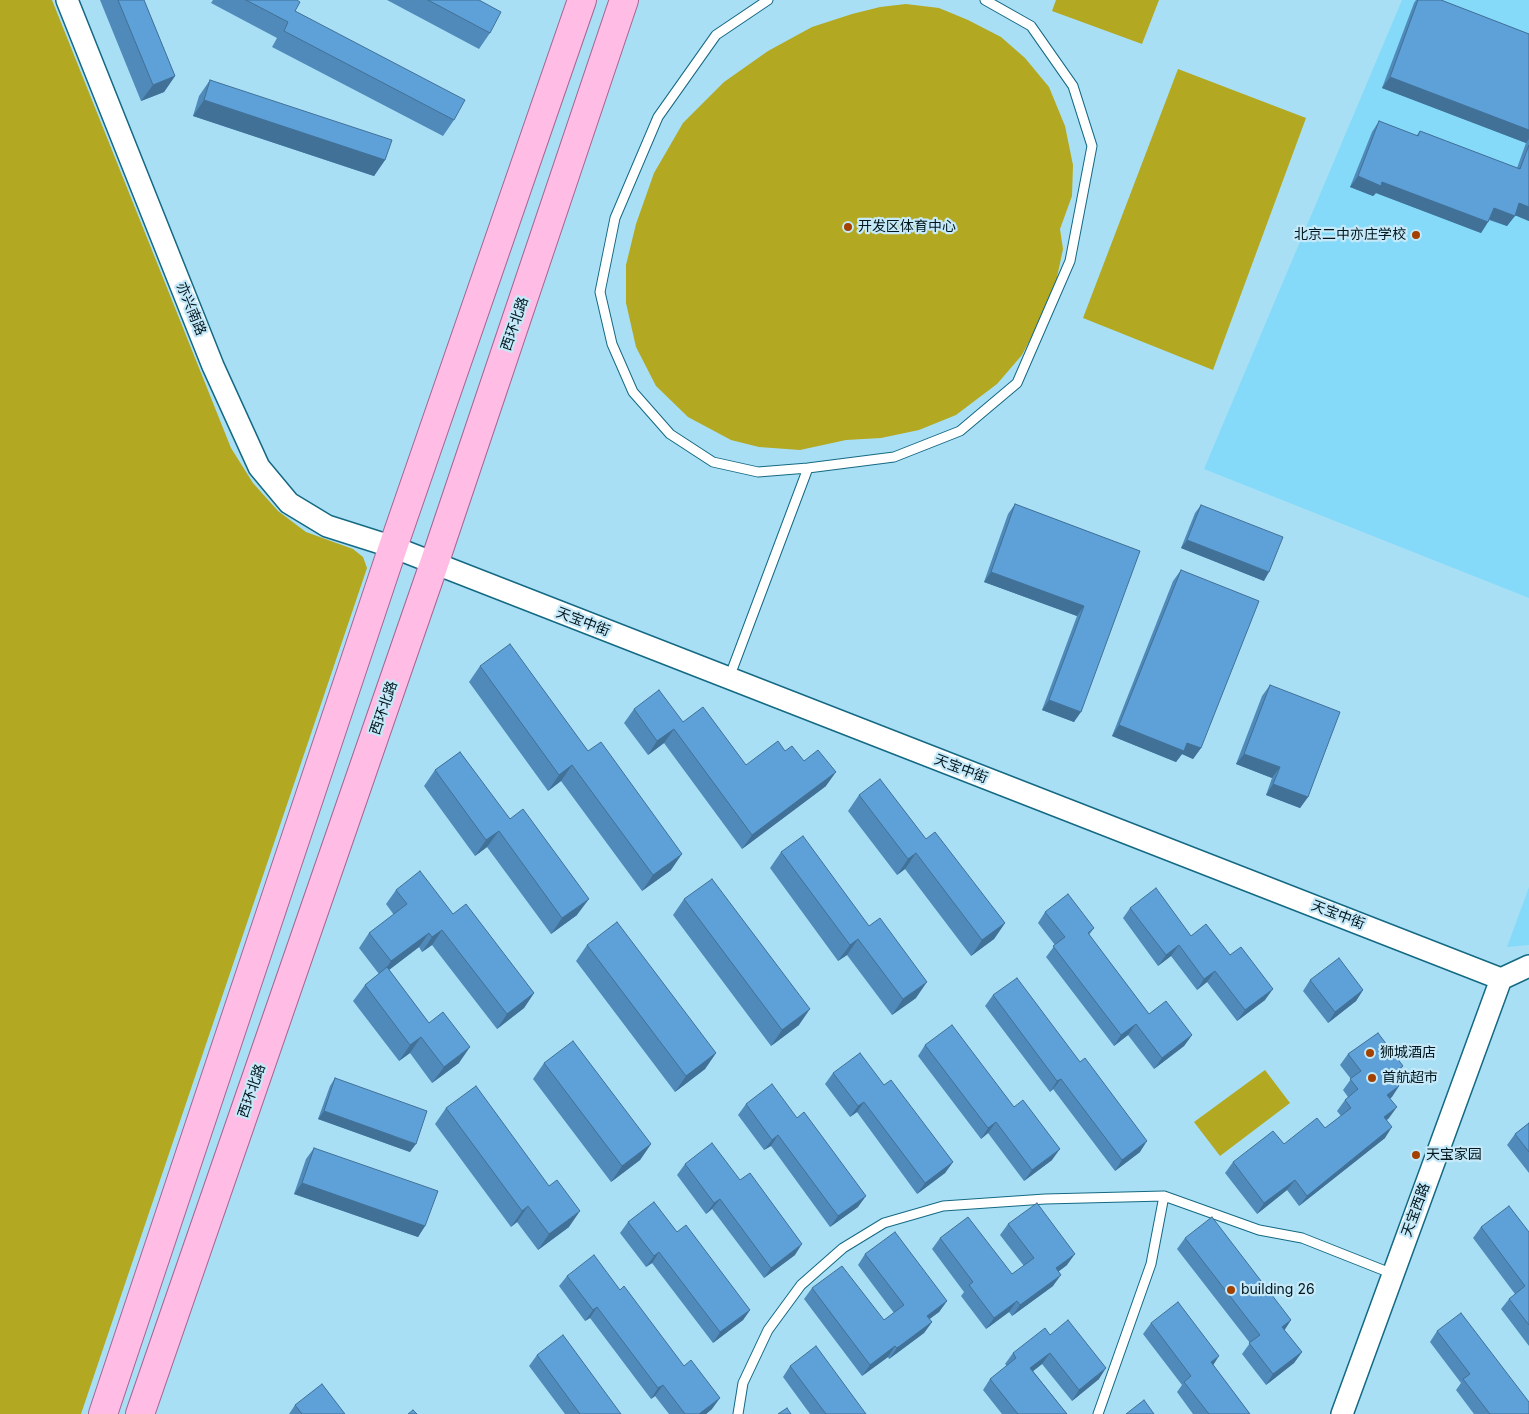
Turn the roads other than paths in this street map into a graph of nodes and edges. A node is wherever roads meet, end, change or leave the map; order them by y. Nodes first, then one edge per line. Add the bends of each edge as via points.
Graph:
1 (67, 0) edge
2 (582, 0) edge
3 (624, 0) edge
4 (768, 0) edge
5 (985, 0) edge
6 (808, 468) junction
7 (393, 547) junction
8 (434, 564) junction
9 (729, 679) junction
10 (1529, 966) edge
11 (1501, 978) junction
12 (1164, 1196) junction
13 (1393, 1274) junction
14 (103, 1414) edge
15 (140, 1414) edge
16 (738, 1414) edge
17 (1098, 1414) edge
18 (1342, 1414) edge

1 - 7 street, 亦兴南路 via 213,366 259,467 290,502 327,526
2 - 7 main road
3 - 8 main road, 西环北路
4 - 6 lane via 716,35 658,117 616,218 600,292 612,344 633,392 670,434 713,462 758,472
5 - 6 lane via 1031,26 1073,86 1092,146 1070,261 1017,383 960,431 894,457
6 - 9 lane
7 - 8 street, 天宝中街
7 - 14 main road
8 - 9 street, 天宝中街
8 - 15 main road, 西环北路
9 - 11 street, 天宝中街
10 - 11 street
11 - 13 street, 天宝西路
12 - 13 lane via 1259,1230 1302,1238
12 - 16 lane via 944,1206 884,1224 843,1248 801,1285 768,1330 743,1383
12 - 17 lane via 1151,1264
13 - 18 street, 天宝西路

